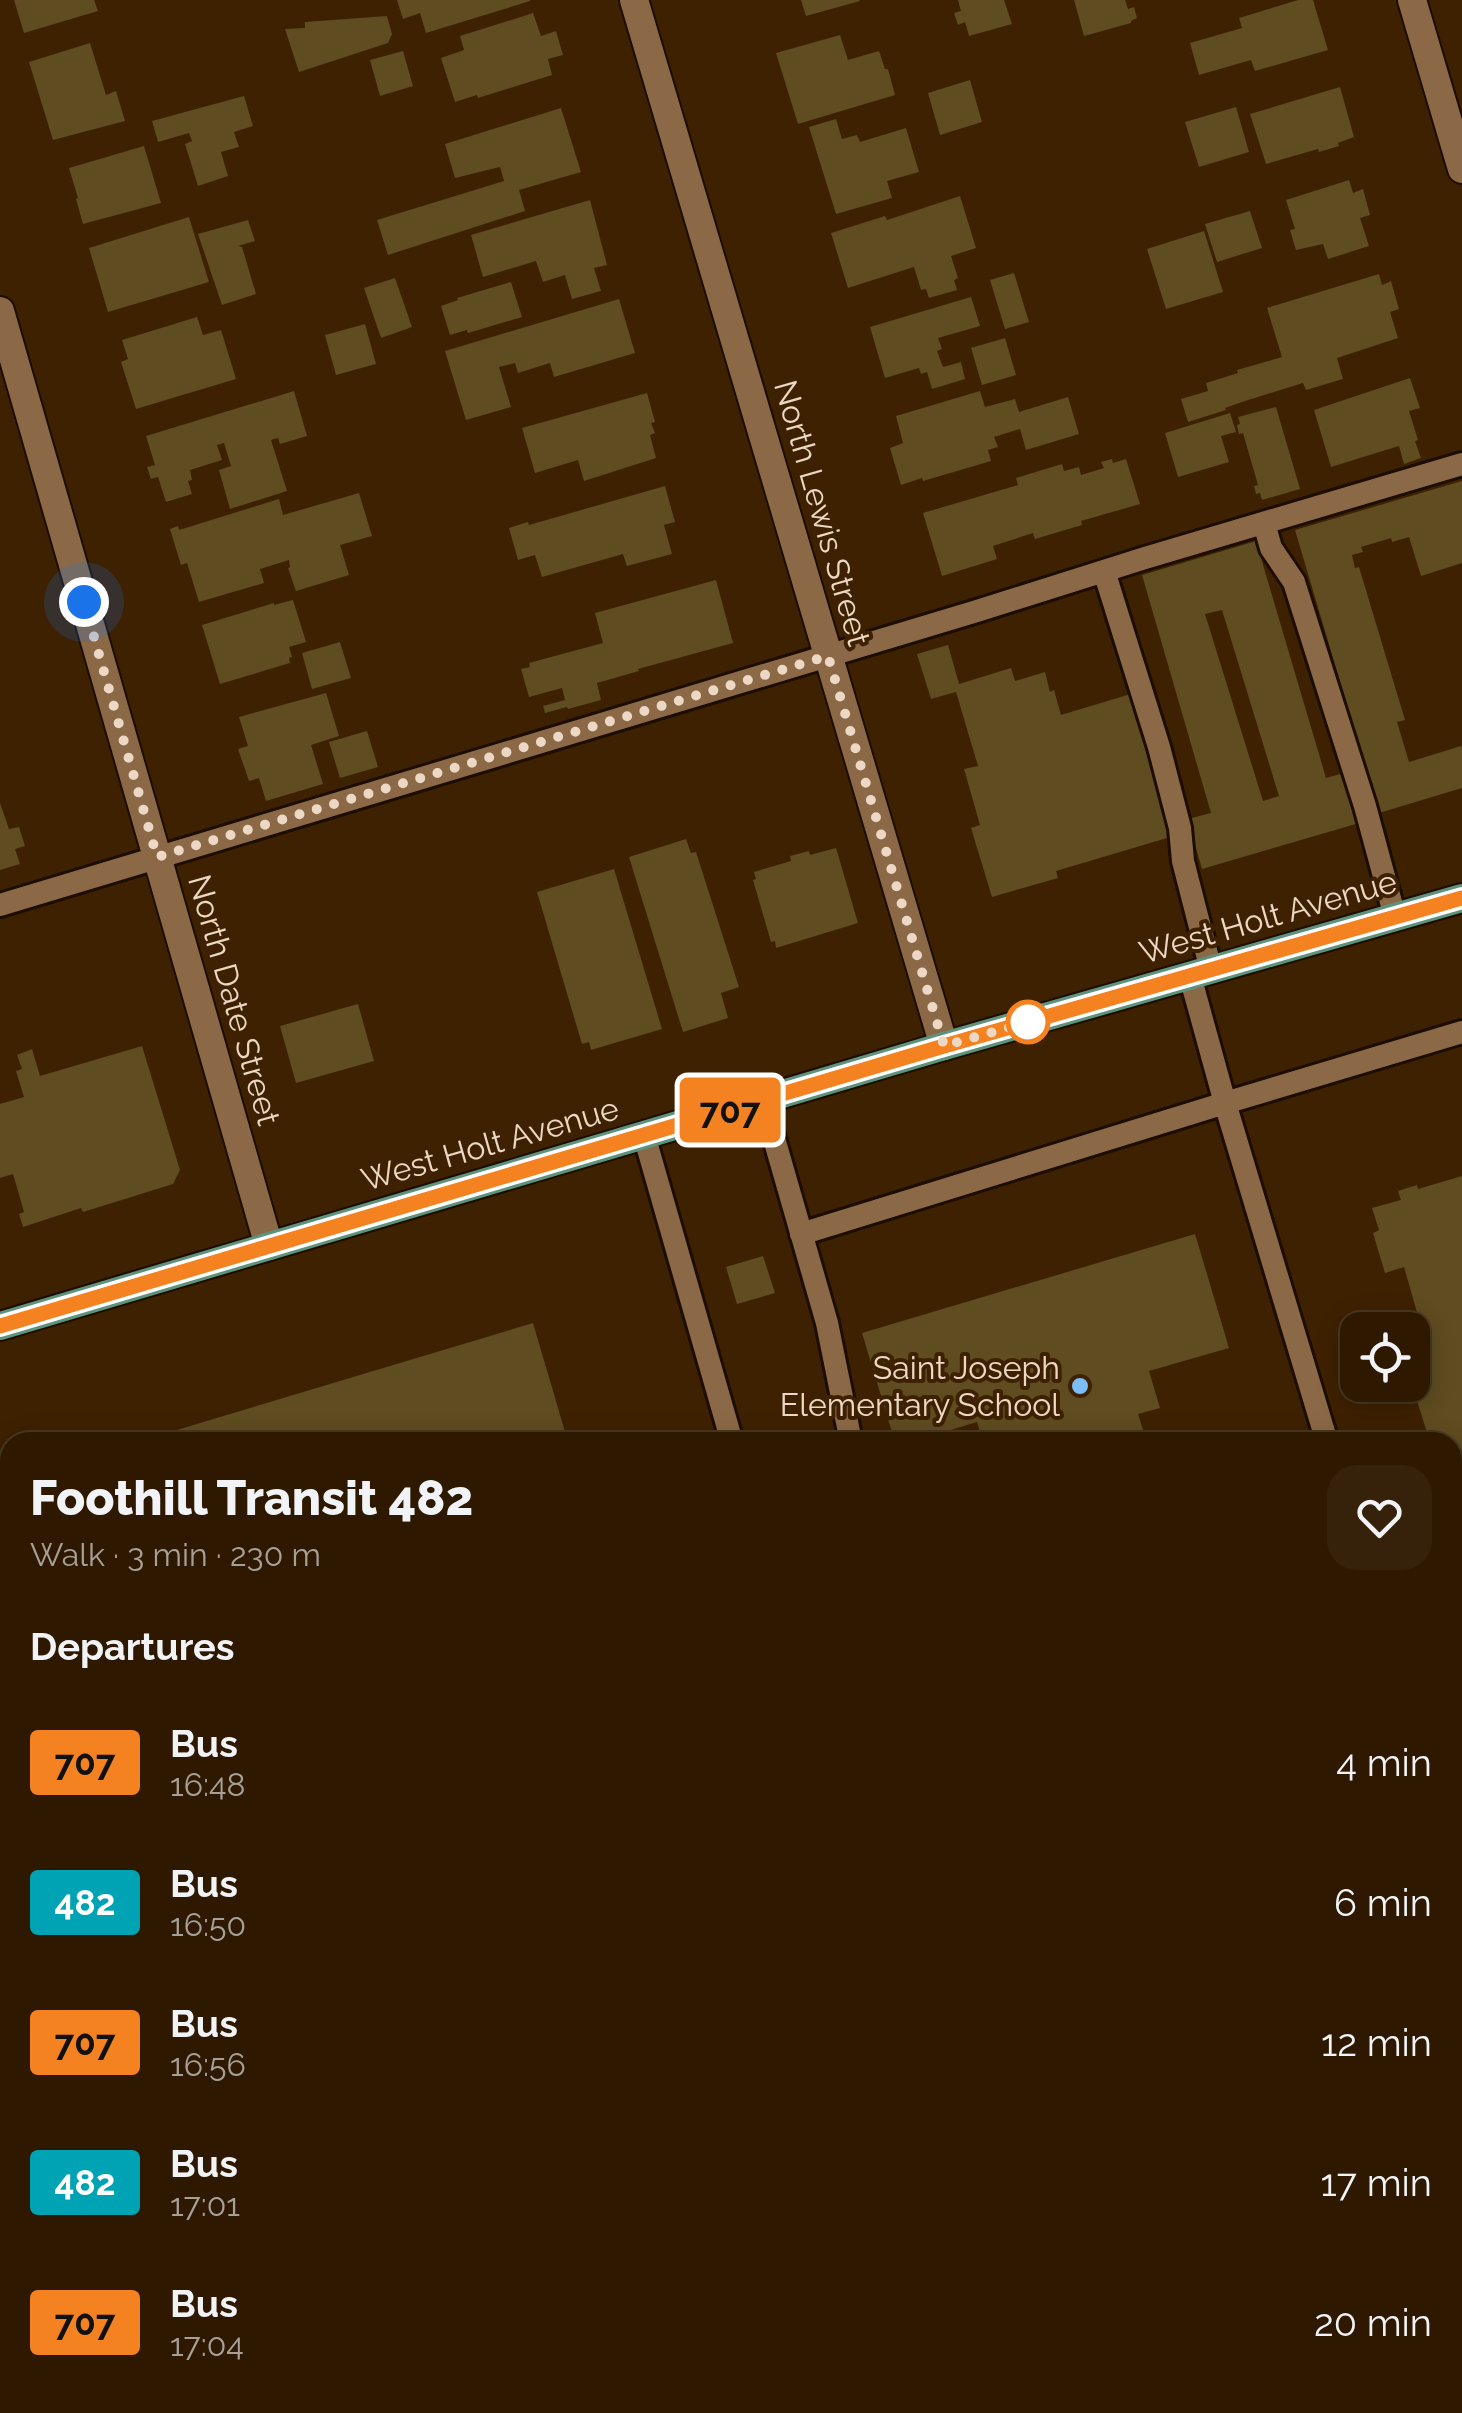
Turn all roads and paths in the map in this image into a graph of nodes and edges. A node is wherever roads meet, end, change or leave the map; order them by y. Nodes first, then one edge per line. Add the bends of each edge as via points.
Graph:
1 (634, 0) edge
2 (1412, 0) edge
3 (1462, 169) edge
4 (0, 312) edge
5 (1462, 464) edge
6 (1264, 523) junction
7 (1104, 571) junction
8 (828, 656) junction
9 (157, 857) junction
10 (1462, 898) edge
11 (0, 905) edge
12 (1395, 917) junction
13 (1201, 973) junction
14 (1462, 1032) edge
15 (944, 1046) junction
16 (763, 1100) junction
17 (1226, 1103) junction
18 (644, 1136) junction
19 (801, 1234) junction
20 (268, 1246) junction
21 (0, 1326) edge
22 (729, 1432) edge
23 (848, 1432) edge
24 (1324, 1432) edge

1 - 8 street, North Lewis Street
2 - 3 street
4 - 9 street, North Date Street
5 - 6 lane
6 - 7 lane
6 - 12 lane via 1300,598
7 - 8 lane
7 - 13 lane via 1180,828
8 - 9 lane
8 - 15 street, North Lewis Street
9 - 11 lane
9 - 20 street, North Date Street
10 - 12 main road, West Holt Avenue
12 - 13 main road, West Holt Avenue
13 - 15 main road, West Holt Avenue
13 - 17 lane
14 - 17 lane
15 - 16 main road, West Holt Avenue
16 - 18 main road, West Holt Avenue
16 - 19 lane
17 - 19 lane
17 - 24 lane
18 - 20 main road, West Holt Avenue
18 - 22 lane
19 - 23 lane
20 - 21 main road, West Holt Avenue

